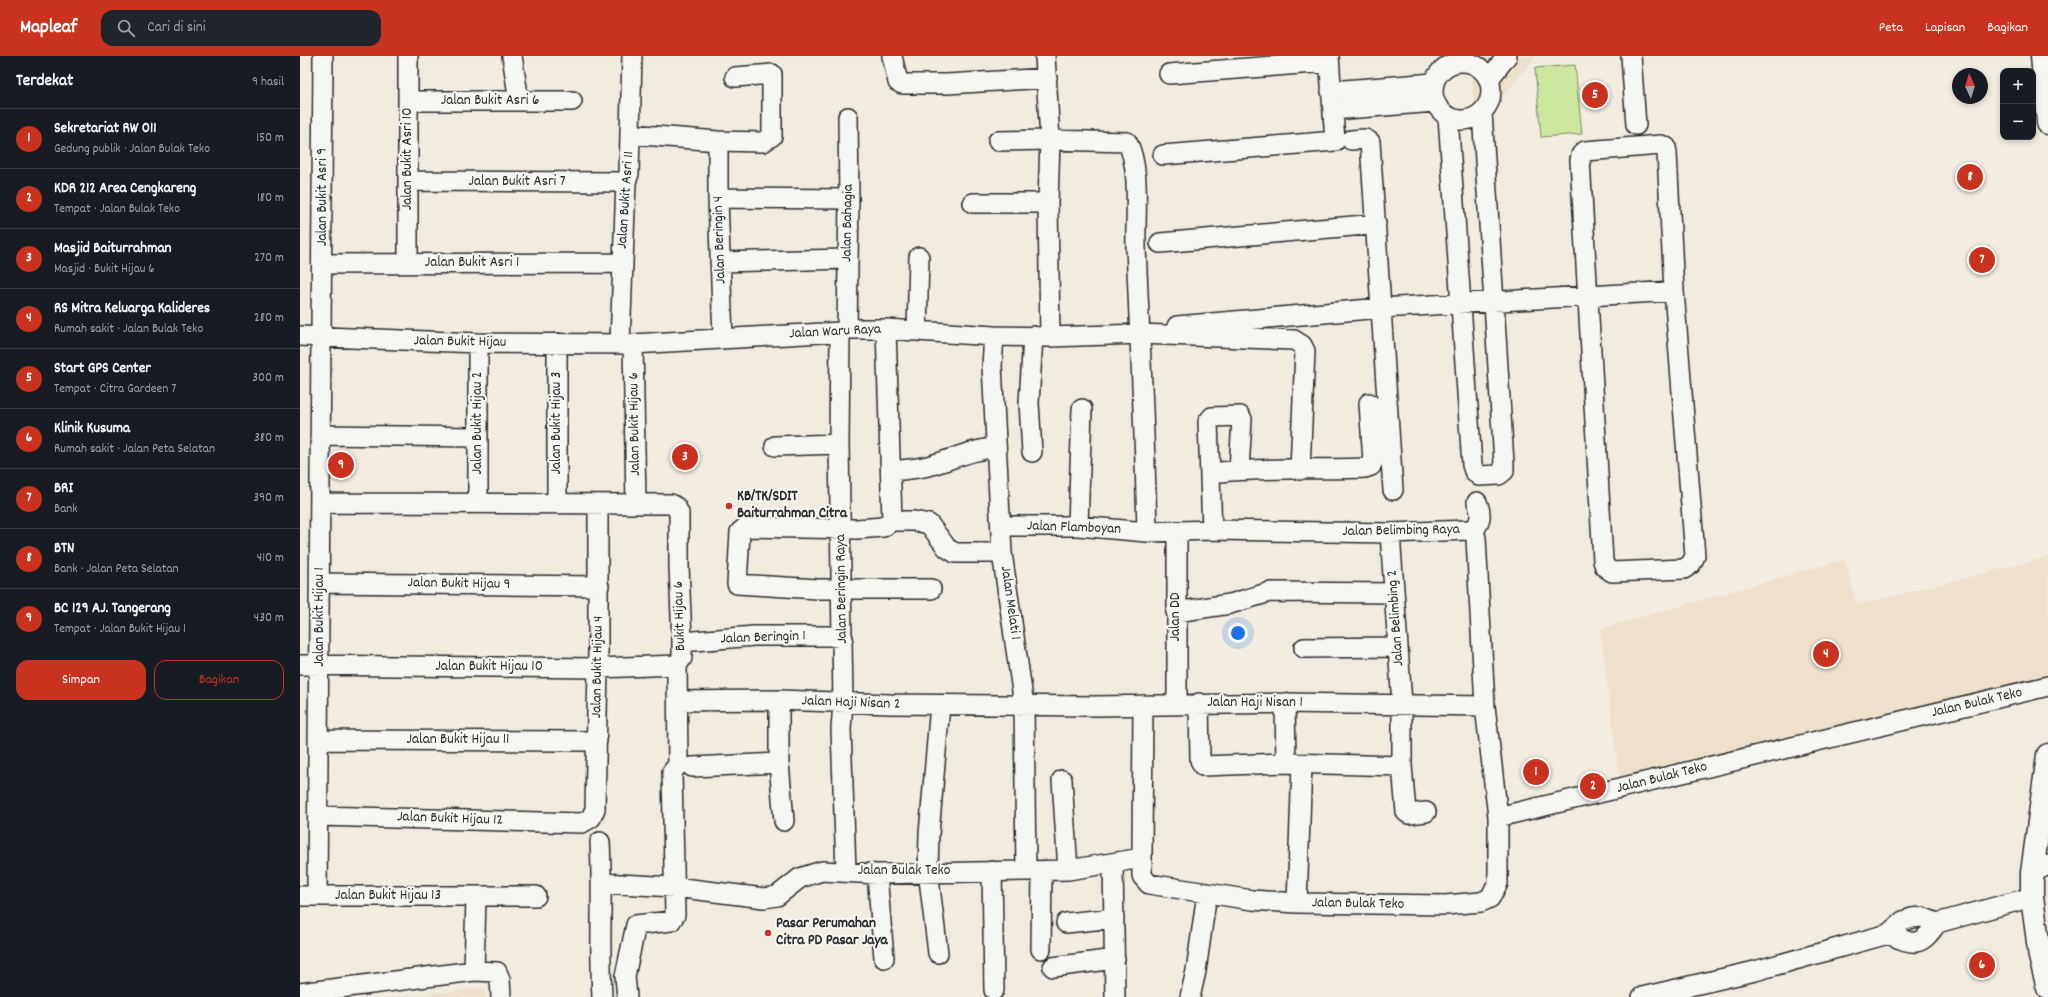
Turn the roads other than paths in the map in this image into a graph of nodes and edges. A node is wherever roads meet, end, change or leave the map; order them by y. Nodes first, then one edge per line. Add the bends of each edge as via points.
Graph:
1 (323, 56) edge
2 (408, 56) edge
3 (512, 56) edge
4 (632, 56) edge
5 (892, 56) edge
6 (1045, 56) edge
7 (1507, 56) edge
8 (1631, 56) edge
9 (2042, 56) edge
10 (1329, 59) edge
11 (1468, 59) edge
12 (1170, 74) dead end
13 (735, 77) dead end
14 (1047, 78) junction
15 (1488, 79) junction
16 (1434, 83) junction
17 (1331, 91) junction
18 (408, 101) junction
19 (519, 101) junction
20 (572, 101) dead end
21 (1435, 102) junction
22 (1332, 110) junction
23 (1482, 112) junction
24 (1448, 116) junction
25 (848, 117) dead end
26 (2048, 123) edge
27 (1636, 125) dead end
28 (630, 134) junction
29 (1050, 140) junction
30 (1351, 140) dead end
31 (718, 141) junction
32 (998, 141) dead end
33 (1163, 155) dead end
34 (408, 181) junction
35 (626, 182) junction
36 (718, 198) junction
37 (849, 199) junction
38 (972, 203) dead end
39 (1048, 203) junction
40 (1376, 224) junction
41 (1160, 243) dead end
42 (919, 257) dead end
43 (847, 259) junction
44 (720, 262) junction
45 (408, 263) junction
46 (622, 263) junction
47 (322, 264) junction
48 (1674, 290) junction
49 (1587, 294) junction
50 (1493, 302) junction
51 (1461, 303) junction
52 (1381, 308) junction
53 (1161, 327) dead end
54 (886, 329) junction
55 (843, 330) junction
56 (917, 331) junction
57 (1140, 334) junction
58 (300, 336) edge
59 (994, 336) junction
60 (1041, 336) junction
61 (321, 337) junction
62 (724, 339) junction
63 (478, 343) junction
64 (557, 343) junction
65 (627, 344) junction
66 (1370, 403) dead end
67 (1082, 409) dead end
68 (321, 435) junction
69 (478, 437) junction
70 (839, 444) junction
71 (775, 446) dead end
72 (996, 448) junction
73 (1032, 452) dead end
74 (1239, 470) junction
75 (1300, 470) junction
76 (891, 471) junction
77 (1210, 474) junction
78 (1393, 490) dead end
79 (478, 502) junction
80 (1477, 502) dead end
81 (321, 503) junction
82 (557, 503) junction
83 (598, 504) junction
84 (636, 504) junction
85 (892, 521) junction
86 (1000, 526) junction
87 (1078, 526) junction
88 (840, 528) junction
89 (1212, 530) junction
90 (1177, 531) junction
91 (1147, 532) junction
92 (1390, 533) junction
93 (1475, 535) junction
94 (1002, 552) junction
95 (320, 583) junction
96 (599, 586) junction
97 (841, 588) junction
98 (931, 589) dead end
99 (1394, 593) junction
100 (1176, 612) junction
101 (843, 638) junction
102 (682, 642) junction
103 (1398, 647) junction
104 (1304, 648) dead end
105 (300, 665) edge
106 (677, 665) junction
107 (319, 666) junction
108 (598, 668) junction
109 (2048, 686) edge
110 (779, 700) junction
111 (678, 701) junction
112 (843, 703) junction
113 (1199, 703) junction
114 (1285, 703) junction
115 (1177, 704) junction
116 (1402, 704) junction
117 (940, 705) junction
118 (1024, 705) junction
119 (1143, 705) junction
120 (1485, 706) junction
121 (319, 740) junction
122 (597, 740) junction
123 (2048, 755) edge
124 (780, 763) junction
125 (1294, 763) junction
126 (685, 766) junction
127 (1402, 766) junction
128 (1062, 780) dead end
129 (1426, 812) dead end
130 (318, 816) junction
131 (1498, 817) junction
132 (784, 821) dead end
133 (582, 823) joint
134 (600, 842) dead end
135 (1142, 858) junction
136 (1113, 864) junction
137 (2040, 869) edge
138 (1068, 870) junction
139 (846, 871) junction
140 (928, 871) junction
141 (992, 871) junction
142 (1034, 871) junction
143 (877, 874) junction
144 (602, 883) junction
145 (674, 887) junction
146 (1207, 893) junction
147 (309, 896) edge
148 (536, 896) dead end
149 (476, 897) junction
150 (2032, 897) junction
151 (1297, 903) junction
152 (1114, 918) junction
153 (1066, 923) dead end
154 (1041, 949) dead end
155 (938, 953) dead end
156 (884, 958) dead end
157 (1115, 959) junction
158 (1053, 966) dead end
159 (474, 971) junction
160 (2048, 988) edge
161 (994, 990) dead end
162 (300, 993) edge
163 (1679, 993) edge
164 (501, 997) edge
165 (602, 997) edge
166 (628, 997) edge
167 (1115, 997) edge
168 (1190, 997) edge
169 (1642, 997) edge

1 - 47 street, Jalan Bukit Asri 9
2 - 18 street, Jalan Bukit Asri 10
3 - 19 street
4 - 28 street, Jalan Bukit Asri 11
5 - 14 street via 898,82 902,84
6 - 14 street
7 - 15 street
8 - 27 street
9 - 26 main road
10 - 12 street
10 - 17 street
11 - 15 street via 1480,68
11 - 16 street via 1441,71
13 - 31 street via 772,74 772,136 763,142
14 - 29 street
15 - 23 street via 1491,91
16 - 17 street
16 - 21 street
17 - 22 street
18 - 19 street, Jalan Bukit Asri 6
18 - 34 street, Jalan Bukit Asri 10
19 - 20 street, Jalan Bukit Asri 6
21 - 22 street
21 - 24 street
22 - 33 street via 1335,141
23 - 24 street via 1460,120
23 - 50 street
24 - 51 street
25 - 37 street, Jalan Bahagia
28 - 31 street
28 - 35 street, Jalan Bukit Asri 11 via 629,174
29 - 32 street
29 - 39 street
29 - 57 street via 1127,142 1131,148 1135,162
30 - 40 street via 1378,140
31 - 36 street, Jalan Beringin 4
34 - 35 street, Jalan Bukit Asri 7
34 - 45 street, Jalan Bukit Asri 10
35 - 46 street, Jalan Bukit Asri 11
36 - 37 street
36 - 44 street, Jalan Beringin 4
37 - 43 street, Jalan Bahagia
38 - 39 street
39 - 60 street
40 - 41 street
40 - 52 street
42 - 56 street
43 - 44 street
43 - 55 street, Jalan Bahagia
44 - 62 street, Jalan Beringin 4
45 - 46 street, Jalan Bukit Asri 1
45 - 47 street, Jalan Bukit Asri 1
46 - 65 street, Jalan Bukit Asri 11
47 - 61 street, Jalan Bukit Asri 9
48 - 49 street
48 - 49 street via 1667,153 1666,148 1661,145 1585,152 1581,156
48 - 49 street via 1695,556 1691,564 1684,569 1612,572 1605,567
49 - 50 street
50 - 51 street
50 - 51 street via 1504,471 1499,475 1479,476 1472,465
51 - 52 street
52 - 53 street
52 - 78 street
54 - 55 street, Jalan Waru Raya
54 - 56 street, Jalan Waru Raya
54 - 76 street
55 - 62 street, Jalan Waru Raya
55 - 70 street, Jalan Beringin Raya
56 - 59 street, Jalan Waru Raya
57 - 60 street, Jalan Waru Raya
57 - 75 street, Jalan Waru Raya via 1294,340 1302,345 1305,351
57 - 91 street
58 - 61 street, Jalan Bukit Hijau
59 - 60 street, Jalan Waru Raya
59 - 72 street via 992,366
60 - 73 street via 1029,403
61 - 63 street, Jalan Bukit Hijau
61 - 68 street, Jalan Bukit Hijau 1
62 - 65 street, Jalan Waru Raya
63 - 64 street, Jalan Bukit Hijau
63 - 69 street, Jalan Bukit Hijau 2
64 - 65 street, Jalan Bukit Hijau
64 - 82 street, Jalan Bukit Hijau 3
65 - 84 street, Jalan Bukit Hijau 6
66 - 75 street via 1373,461 1371,466
67 - 87 street
68 - 69 street
68 - 81 street, Jalan Bukit Hijau 1
69 - 79 street, Jalan Bukit Hijau 2
70 - 71 street
70 - 88 street, Jalan Beringin Raya
72 - 76 street via 953,457 928,466
72 - 86 street
74 - 75 street
74 - 77 street
74 - 77 street via 1242,419 1240,416 1212,417 1208,422
76 - 85 street
77 - 89 street
79 - 81 street, Bukit Hijau 6
79 - 82 street, Bukit Hijau 6
80 - 93 street via 1482,513
81 - 95 street, Jalan Bukit Hijau 1
82 - 83 street, Bukit Hijau 6
83 - 84 street, Bukit Hijau 6
83 - 96 street, Jalan Bukit Hijau 4
84 - 102 street, Bukit Hijau 6 via 671,504 679,513
85 - 88 street, Jalan Melati 1 via 883,527
85 - 94 street, Jalan Melati 1 via 914,520 929,524 947,548 956,553
86 - 87 street, Jalan Flamboyan
86 - 94 street
87 - 91 street, Jalan Flamboyan
88 - 97 street, Jalan Beringin Raya
88 - 97 street, Jalan Melati 1 via 746,527 740,532 737,584
89 - 90 street, Jalan Belimbing Raya
89 - 92 street, Jalan Belimbing Raya
90 - 91 street, Jalan Flamboyan
90 - 100 street, Jalan DD
92 - 93 street, Jalan Belimbing Raya via 1468,530
92 - 99 street, Jalan Belimbing 2
93 - 120 street, Jalan Belimbing Raya
94 - 118 street, Jalan Melati 1
95 - 96 street, Jalan Bukit Hijau 9
95 - 107 street, Jalan Bukit Hijau 1
96 - 108 street, Jalan Bukit Hijau 4
97 - 98 street
97 - 101 street, Jalan Beringin Raya
99 - 100 street via 1270,592 1230,604
99 - 103 street, Jalan Belimbing 2
100 - 115 street, Jalan DD
101 - 102 street, Jalan Beringin 1 via 754,636
101 - 112 street, Jalan Beringin Raya
102 - 106 street, Bukit Hijau 6 via 682,658
103 - 104 street
103 - 116 street, Jalan Belimbing 2
105 - 107 street, Jalan Bukit Hijau 10
106 - 108 street, Jalan Bukit Hijau 10
106 - 111 street, Bukit Hijau 6
107 - 108 street, Jalan Bukit Hijau 10
107 - 121 street, Jalan Bukit Hijau 1
108 - 122 street, Jalan Bukit Hijau 4
109 - 131 street, Jalan Bulak Teko
110 - 111 street, Jalan Haji Nisan 2
110 - 112 street, Jalan Haji Nisan 2
110 - 124 street
111 - 126 street, Bukit Hijau 6
112 - 117 street, Jalan Haji Nisan 2
112 - 139 street, Jalan Beringin Raya via 841,729
113 - 114 street, Jalan Haji Nisan 1
113 - 115 street, Jalan Haji Nisan 1
113 - 125 street via 1203,766
114 - 116 street, Jalan Haji Nisan 1
114 - 125 street, Jalan Bulak Teko
115 - 119 street, Jalan Haji Nisan 1
116 - 120 street, Jalan Haji Nisan 1
116 - 127 street, Jalan Belimbing 2
117 - 118 street, Jalan Haji Nisan 2
117 - 140 street
118 - 119 street, Jalan Haji Nisan 1
118 - 142 street, Jalan Melati 1
119 - 135 street, Jalan Bulak Teko
120 - 131 street, Jalan Belimbing Raya
121 - 122 street, Jalan Bukit Hijau 11
121 - 130 street, Jalan Bukit Hijau 1
122 - 133 street, Jalan Bukit Hijau 4 via 595,809 591,818
123 - 137 main road
124 - 126 street
124 - 132 street
125 - 127 street
125 - 151 street, Jalan Bulak Teko
126 - 145 street, Bukit Hijau 6 via 672,772
127 - 129 street, Jalan Belimbing 2 via 1406,812
128 - 138 street
130 - 133 street, Jalan Bukit Hijau 12
130 - 147 street, Jalan Bukit Hijau 1
131 - 151 street, Jalan Bulak Teko via 1498,883 1490,898 1481,902 1445,905
134 - 144 street
135 - 136 street, Jalan Bulak Teko
135 - 146 street, Jalan Bulak Teko via 1142,876 1149,884
136 - 138 street, Jalan Bulak Teko
136 - 152 street
137 - 150 main road
138 - 142 street, Jalan Bulak Teko
139 - 143 street, Jalan Bulak Teko
139 - 145 street, Jalan Bulak Teko via 822,872 800,878 777,896 764,898
140 - 141 street, Jalan Bulak Teko
140 - 143 street, Jalan Bulak Teko
140 - 155 street
141 - 142 street, Jalan Bulak Teko
141 - 161 street
142 - 154 street, Jalan Melati 1 via 1043,893
143 - 156 street
144 - 145 street, Jalan Bulak Teko
144 - 165 street
145 - 166 street, Bukit Hijau 6 via 675,915 671,921 636,926 625,976
146 - 151 street, Jalan Bulak Teko
146 - 168 street
147 - 149 street, Jalan Bukit Hijau 13
148 - 149 street, Jalan Bukit Hijau 13
149 - 159 street
150 - 160 main road via 2040,957
150 - 163 street via 1937,923 1922,917 1912,918 1903,921 1888,934
152 - 153 street
152 - 157 street
157 - 158 street
157 - 167 street
159 - 162 street
159 - 164 street via 497,972
163 - 169 street

